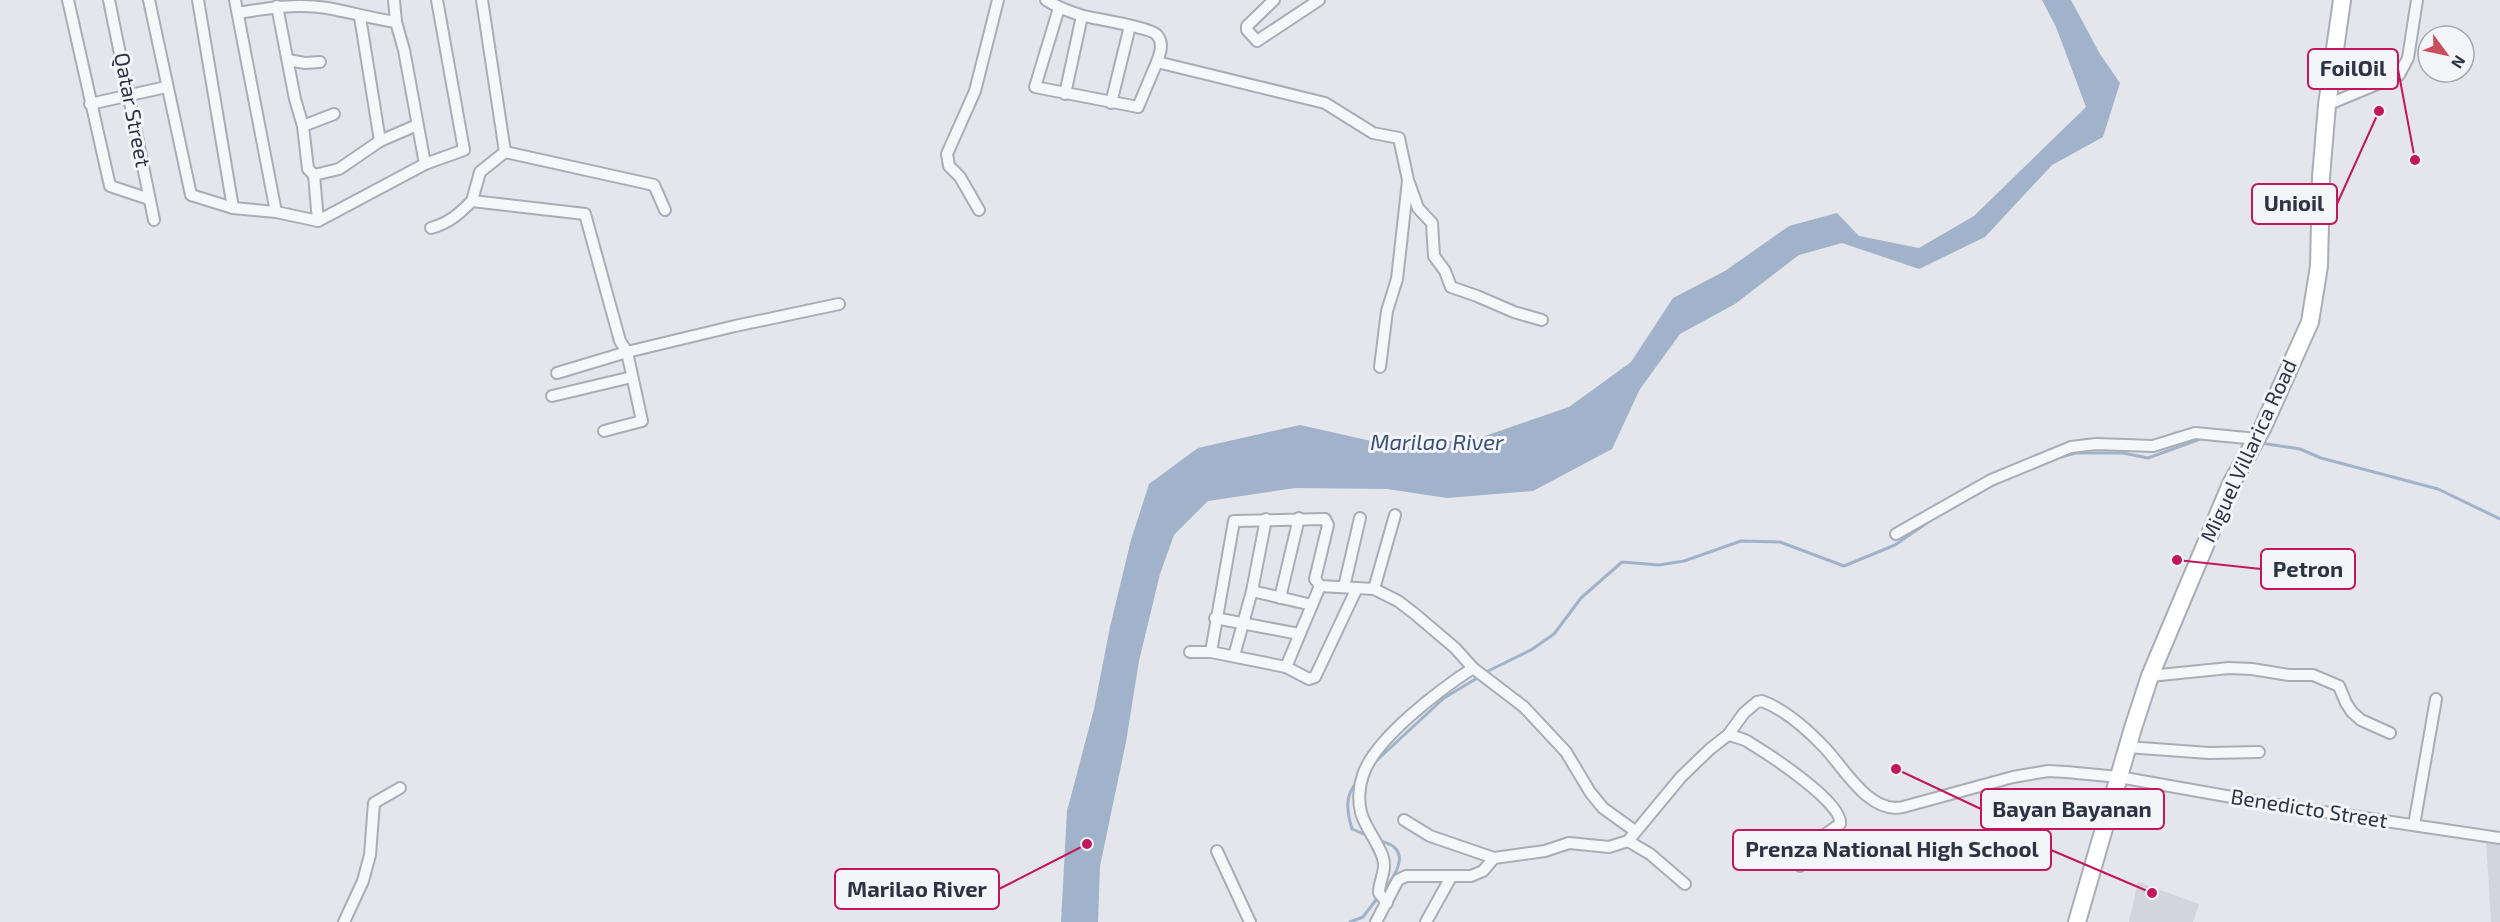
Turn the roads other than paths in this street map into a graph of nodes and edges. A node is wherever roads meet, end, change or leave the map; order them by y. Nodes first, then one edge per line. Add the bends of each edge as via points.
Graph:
1 (68, 0) edge
2 (109, 0) edge
3 (149, 0) edge
4 (198, 0) edge
5 (235, 0) edge
6 (394, 0) edge
7 (437, 0) edge
8 (482, 0) edge
9 (998, 0) edge
10 (1046, 0) edge
11 (1319, 0) edge
12 (2342, 0) edge
13 (2417, 0) edge
14 (1273, 2) edge
15 (277, 6) junction
16 (1059, 8) junction
17 (238, 13) junction
18 (1083, 16) junction
19 (360, 17) junction
20 (396, 22) junction
21 (1282, 24) junction
22 (1130, 26) junction
23 (288, 60) junction
24 (320, 62) dead end
25 (1157, 62) junction
26 (166, 87) junction
27 (1065, 94) junction
28 (129, 96) junction
29 (1111, 103) junction
30 (90, 104) junction
31 (2327, 105) junction
32 (334, 114) dead end
33 (417, 125) junction
34 (303, 126) junction
35 (380, 141) junction
36 (505, 152) junction
37 (425, 164) junction
38 (314, 175) junction
39 (1408, 180) junction
40 (149, 199) junction
41 (472, 201) junction
42 (233, 208) junction
43 (665, 210) dead end
44 (979, 210) dead end
45 (276, 212) junction
46 (154, 220) dead end
47 (318, 221) junction
48 (430, 228) dead end
49 (839, 304) dead end
50 (1542, 320) dead end
51 (627, 352) junction
52 (1380, 367) dead end
53 (557, 373) dead end
54 (632, 377) junction
55 (552, 396) dead end
56 (604, 431) dead end
57 (2257, 439) junction
58 (1395, 515) dead end
59 (1299, 518) junction
60 (1360, 518) dead end
61 (1266, 519) junction
62 (1896, 534) dead end
63 (1320, 586) junction
64 (1344, 587) junction
65 (1357, 588) junction
66 (1374, 589) junction
67 (1252, 591) junction
68 (1280, 598) junction
69 (1312, 605) junction
70 (1215, 618) junction
71 (1243, 624) junction
72 (1299, 634) junction
73 (1190, 652) dead end
74 (1211, 652) junction
75 (1234, 656) junction
76 (1286, 667) junction
77 (1479, 673) junction
78 (2150, 676) junction
79 (2436, 699) dead end
80 (2390, 733) dead end
81 (1728, 735) junction
82 (2127, 747) junction
83 (2259, 753) dead end
84 (2119, 777) junction
85 (400, 788) dead end
86 (1404, 820) dead end
87 (2414, 825) junction
88 (1635, 831) junction
89 (2500, 838) edge
90 (1628, 841) junction
91 (1217, 851) dead end
92 (1494, 858) junction
93 (1800, 866) dead end
94 (1451, 877) junction
95 (1685, 884) dead end
96 (1387, 903) junction
97 (344, 922) edge
98 (1250, 922) edge
99 (1376, 922) edge
100 (1426, 922) edge
101 (2077, 922) edge

1 - 30 street
2 - 28 street, Qatar Street
3 - 26 street
4 - 42 street
5 - 17 street
6 - 20 street
7 - 37 street via 464,150
8 - 36 street
9 - 44 street via 975,91 947,154 949,166
10 - 16 street
11 - 21 street
12 - 31 main road, Miguel Villarica Road
13 - 31 street via 2408,58 2399,75
14 - 21 street
14 - 21 street via 1247,30 1260,41
15 - 17 street
15 - 19 street via 327,8
15 - 23 street
16 - 18 street
16 - 27 street via 1035,87
17 - 45 street
18 - 22 street
18 - 27 street
19 - 20 street
19 - 35 street
20 - 33 street
22 - 25 street via 1157,35 1161,52
22 - 29 street
23 - 24 street
23 - 34 street
25 - 29 street via 1138,107
25 - 39 street via 1324,103 1372,133 1399,138
26 - 28 street
26 - 42 street via 191,195
27 - 29 street
28 - 30 street
28 - 40 street, Qatar Street
30 - 40 street via 110,186
31 - 57 main road, Miguel Villarica Road via 2319,266 2310,322
32 - 34 street
33 - 35 street
33 - 37 street
34 - 38 street via 308,168
35 - 38 street via 339,169
36 - 41 street via 480,172
36 - 43 street via 654,184
37 - 47 street
38 - 47 street
39 - 50 street via 1418,208 1432,223 1434,256 1451,287
39 - 52 street via 1397,279 1387,311
40 - 46 street, Qatar Street
41 - 48 street via 445,224
41 - 51 street via 585,214 620,341
42 - 45 street
45 - 47 street
49 - 51 street
51 - 53 street
51 - 54 street
54 - 55 street
54 - 56 street via 642,421
57 - 62 street via 2195,433 2153,446 2072,447 1991,480
57 - 78 main road, Miguel Villarica Road via 2231,484
58 - 66 street
59 - 61 street
59 - 63 street via 1327,521 1315,579
59 - 68 street
60 - 64 street
61 - 67 street
61 - 70 street via 1234,521
63 - 64 street
63 - 69 street
64 - 65 street
65 - 66 street
65 - 76 street via 1315,677 1309,680
66 - 77 street via 1415,614
67 - 68 street
67 - 71 street
68 - 69 street
69 - 72 street
70 - 71 street
70 - 74 street
71 - 72 street
71 - 75 street
72 - 76 street
73 - 74 street
74 - 75 street
75 - 76 street
77 - 88 street via 1524,707 1566,752 1603,808
77 - 96 street via 1448,685 1395,731 1363,774 1361,813 1382,855 1379,892
78 - 80 street via 2229,668 2313,675 2339,686 2352,712 2361,720
78 - 82 main road, Miguel Villarica Road
79 - 87 street
81 - 84 street, Benedicto Street via 1757,702 1769,703 1808,731 1864,793 1895,809 2036,773
81 - 88 street via 1681,777
81 - 93 street via 1749,742 1813,786 1839,815 1840,824 1823,836
82 - 83 street
82 - 84 main road, Miguel Villarica Road
84 - 87 street, Benedicto Street
84 - 101 main road, Miguel Villarica Road
85 - 97 street via 375,800 370,855
86 - 92 street via 1430,836
87 - 89 street, Benedicto Street
88 - 90 street
90 - 92 street via 1609,847 1569,843 1545,851
90 - 95 street
91 - 98 street
92 - 94 street via 1483,871
94 - 96 street via 1406,876 1398,880
94 - 100 street
96 - 99 street

